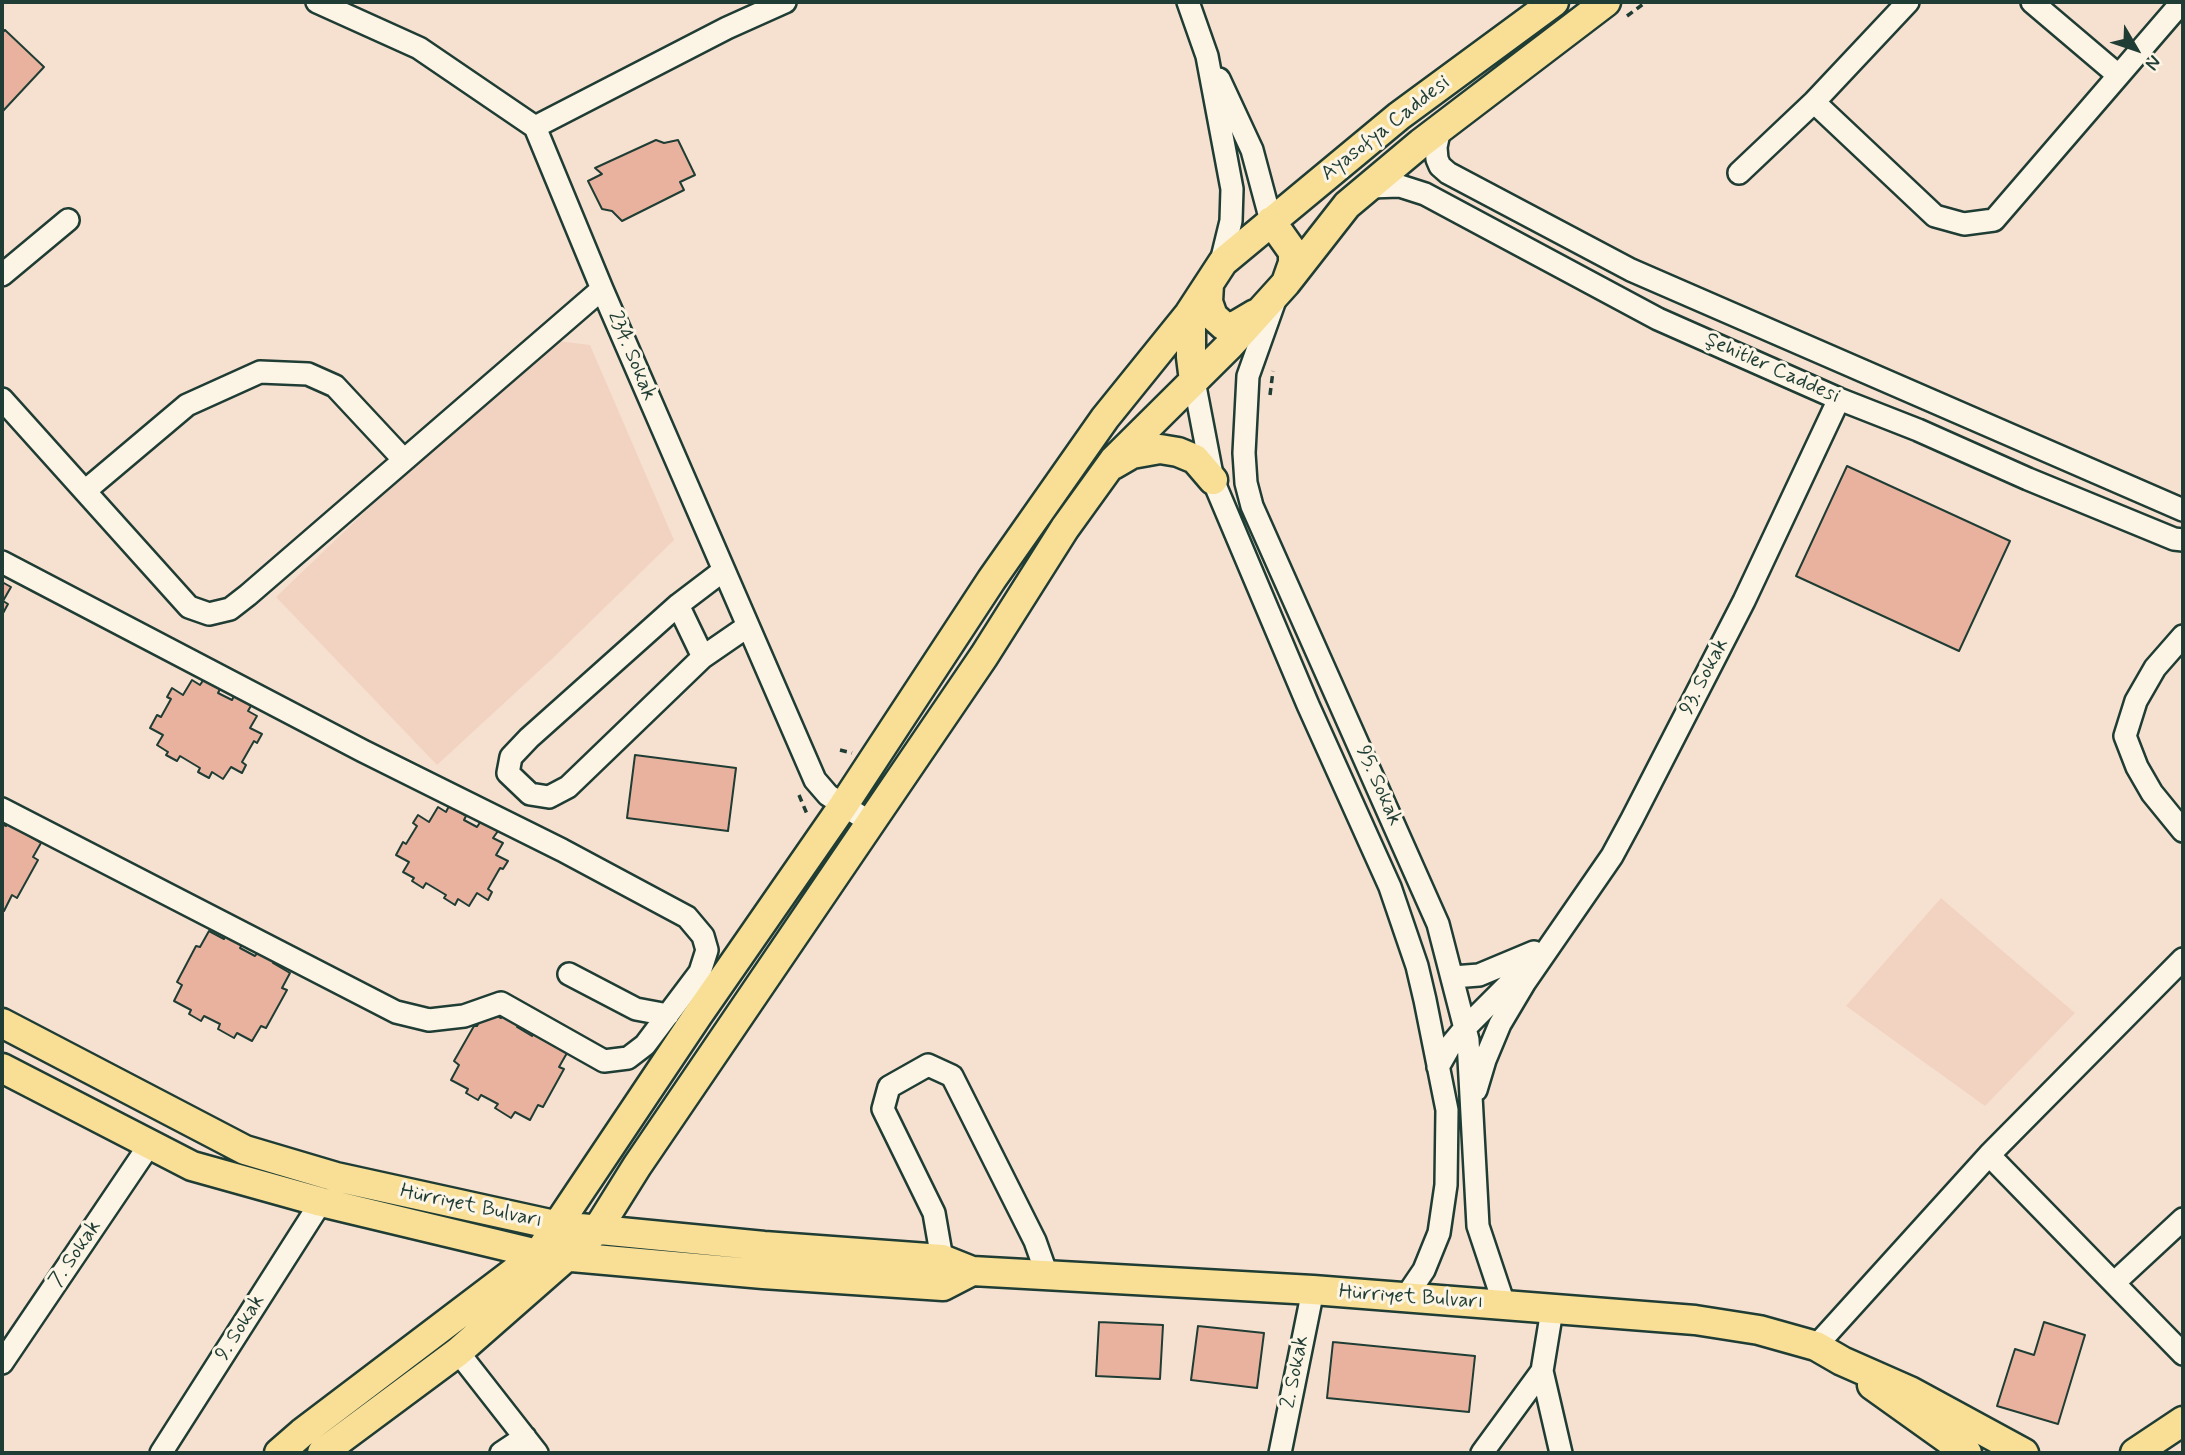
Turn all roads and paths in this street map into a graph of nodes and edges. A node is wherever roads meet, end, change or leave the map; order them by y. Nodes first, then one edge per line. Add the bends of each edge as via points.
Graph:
1 (317, 2) edge
2 (785, 2) edge
3 (1188, 2) edge
4 (1554, 2) edge
5 (1606, 2) edge
6 (1908, 2) edge
7 (2032, 2) edge
8 (2182, 2) edge
9 (1207, 56) junction
10 (2118, 75) junction
11 (1814, 102) junction
12 (535, 127) junction
13 (1440, 128) junction
14 (1739, 173) dead end
15 (1369, 187) junction
16 (68, 219) dead end
17 (1271, 222) junction
18 (1559, 232) junction
19 (1549, 260) junction
20 (2, 275) edge
21 (1212, 279) junction
22 (1286, 283) junction
23 (602, 289) junction
24 (1263, 309) junction
25 (1274, 362) dead end
26 (1194, 381) junction
27 (2, 399) edge
28 (1839, 400) junction
29 (1929, 400) junction
30 (1269, 404) dead end
31 (1918, 430) junction
32 (2041, 449) junction
33 (404, 460) junction
34 (1108, 468) junction
35 (1213, 480) junction
36 (2028, 480) junction
37 (85, 491) junction
38 (2183, 510) edge
39 (2183, 540) edge
40 (2, 562) edge
41 (724, 570) junction
42 (678, 605) junction
43 (748, 626) junction
44 (2183, 636) edge
45 (703, 657) junction
46 (794, 784) dead end
47 (843, 806) junction
48 (2, 809) edge
49 (871, 823) junction
50 (810, 824) dead end
51 (2183, 831) edge
52 (1405, 846) junction
53 (1377, 857) junction
54 (1552, 944) junction
55 (2183, 959) edge
56 (569, 974) dead end
57 (1453, 977) junction
58 (668, 1015) junction
59 (2, 1023) edge
60 (1465, 1028) junction
61 (1438, 1067) junction
62 (2, 1068) edge
63 (1471, 1106) junction
64 (150, 1144) junction
65 (1989, 1155) junction
66 (321, 1202) junction
67 (2183, 1219) edge
68 (559, 1226) junction
69 (597, 1230) junction
70 (538, 1254) junction
71 (567, 1258) junction
72 (943, 1259) junction
73 (972, 1271) junction
74 (1047, 1275) junction
75 (2114, 1283) junction
76 (1312, 1290) junction
77 (1405, 1298) junction
78 (1504, 1304) junction
79 (1552, 1310) junction
80 (1816, 1346) junction
81 (458, 1352) junction
82 (2183, 1354) edge
83 (1842, 1361) junction
84 (2, 1363) edge
85 (1542, 1371) junction
86 (2183, 1421) edge
87 (531, 1445) edge
88 (2015, 1448) edge
89 (1952, 1451) edge
90 (161, 1453) edge
91 (279, 1453) edge
92 (322, 1453) edge
93 (501, 1453) edge
94 (1280, 1453) edge
95 (1482, 1453) edge
96 (1561, 1453) edge
97 (2135, 1453) edge

1 - 12 street via 419,48
2 - 12 street
3 - 9 street
4 - 17 main road, Ayasofya Caddesi via 1399,116
5 - 13 main road
6 - 11 street
7 - 10 street
8 - 10 street
9 - 17 street via 1252,150
9 - 21 street via 1232,189 1231,221
10 - 11 street via 1994,220 1964,224 1935,216
11 - 14 street
12 - 23 street, 234. Sokak
13 - 15 main road
13 - 18 street, Şehitler Caddesi via 1436,147 1440,166
15 - 19 street, Şehitler Caddesi via 1400,186 1425,194
15 - 22 main road via 1347,205
16 - 20 street
17 - 21 main road, Ayasofya Caddesi
17 - 22 main road via 1293,252
18 - 19 street
18 - 29 street, Şehitler Caddesi via 1661,285
19 - 28 street, Şehitler Caddesi via 1658,319
21 - 24 main road via 1208,302 1213,316 1224,326 1233,327
21 - 26 main road via 1191,325
21 - 47 main road, Ayasofya Caddesi via 1105,418 992,579
22 - 24 main road
22 - 52 street, 95. Sokak via 1270,311 1248,376 1246,483 1252,506
23 - 33 street
23 - 41 street, 234. Sokak
24 - 26 main road
25 - 30 path
26 - 34 main road
26 - 35 street, 95. Sokak
27 - 37 street
28 - 31 street, Şehitler Caddesi
28 - 54 street, 93. Sokak via 1744,601 1632,819
29 - 31 street
29 - 32 street, Şehitler Caddesi
31 - 36 street, Şehitler Caddesi
32 - 36 street
32 - 38 street, Şehitler Caddesi
33 - 37 street via 335,386 308,374 260,372 187,405
33 - 37 street via 248,595 230,609 209,614 189,607
34 - 35 main road via 1132,454 1160,449 1195,459
34 - 49 main road
35 - 53 street, 95. Sokak
36 - 39 street, Şehitler Caddesi
40 - 58 street via 687,918 703,936 707,950 700,972
41 - 42 street
41 - 43 street, 234. Sokak
42 - 45 street
42 - 45 street via 529,738 511,757 508,773 530,794 549,797 568,787
43 - 45 street
43 - 47 street, 234. Sokak via 815,780
44 - 51 street via 2155,668 2136,701 2125,736 2152,793
46 - 50 path
47 - 49 street, 234. Sokak
47 - 68 main road, Ayasofya Caddesi
48 - 58 street via 396,1012 429,1020 464,1016 501,1003 604,1062 628,1058 645,1045
49 - 69 main road
52 - 53 street
52 - 57 street, 95. Sokak via 1438,924
53 - 61 street, 95. Sokak via 1417,967
54 - 57 street via 1479,975
54 - 60 street
54 - 63 street via 1500,1024
55 - 65 street
56 - 58 street via 636,1009
57 - 60 street, 95. Sokak
59 - 68 main road, Hürriyet Bulvarı via 244,1150 336,1177
60 - 61 street
60 - 63 street, 95. Sokak
61 - 77 street, 95. Sokak via 1447,1110 1446,1185 1439,1233 1424,1270
62 - 64 main road, Hürriyet Bulvarı
63 - 78 street, 95. Sokak via 1478,1226
64 - 66 main road, Hürriyet Bulvarı via 192,1166
64 - 84 street, 7. Sokak
65 - 75 street
65 - 80 street
66 - 70 main road, Hürriyet Bulvarı
66 - 90 street, 9. Sokak
67 - 75 street
68 - 69 main road, Hürriyet Bulvarı
68 - 70 main road, Ayasofya Caddesi
69 - 71 main road
69 - 72 main road, Hürriyet Bulvarı
70 - 71 main road, Hürriyet Bulvarı
70 - 91 main road, Ayasofya Caddesi
71 - 73 main road, Hürriyet Bulvarı via 943,1286
71 - 81 main road
72 - 73 main road, Hürriyet Bulvarı
72 - 74 street via 934,1213 883,1109 889,1087 928,1065 952,1076 1035,1241
73 - 74 main road, Hürriyet Bulvarı
74 - 76 main road, Hürriyet Bulvarı
75 - 82 street
76 - 77 main road, Hürriyet Bulvarı
76 - 94 street, 2. Sokak
77 - 78 main road, Hürriyet Bulvarı
78 - 79 main road, Hürriyet Bulvarı
79 - 80 main road, Hürriyet Bulvarı via 1695,1320 1759,1330
79 - 85 street
80 - 83 main road, Hürriyet Bulvarı
81 - 87 street
81 - 92 main road
83 - 88 main road, Hürriyet Bulvarı via 1910,1391
83 - 89 main road, Hürriyet Bulvarı
85 - 95 street
85 - 96 street
86 - 97 main road
87 - 93 street
88 - 89 main road via 1992,1439

